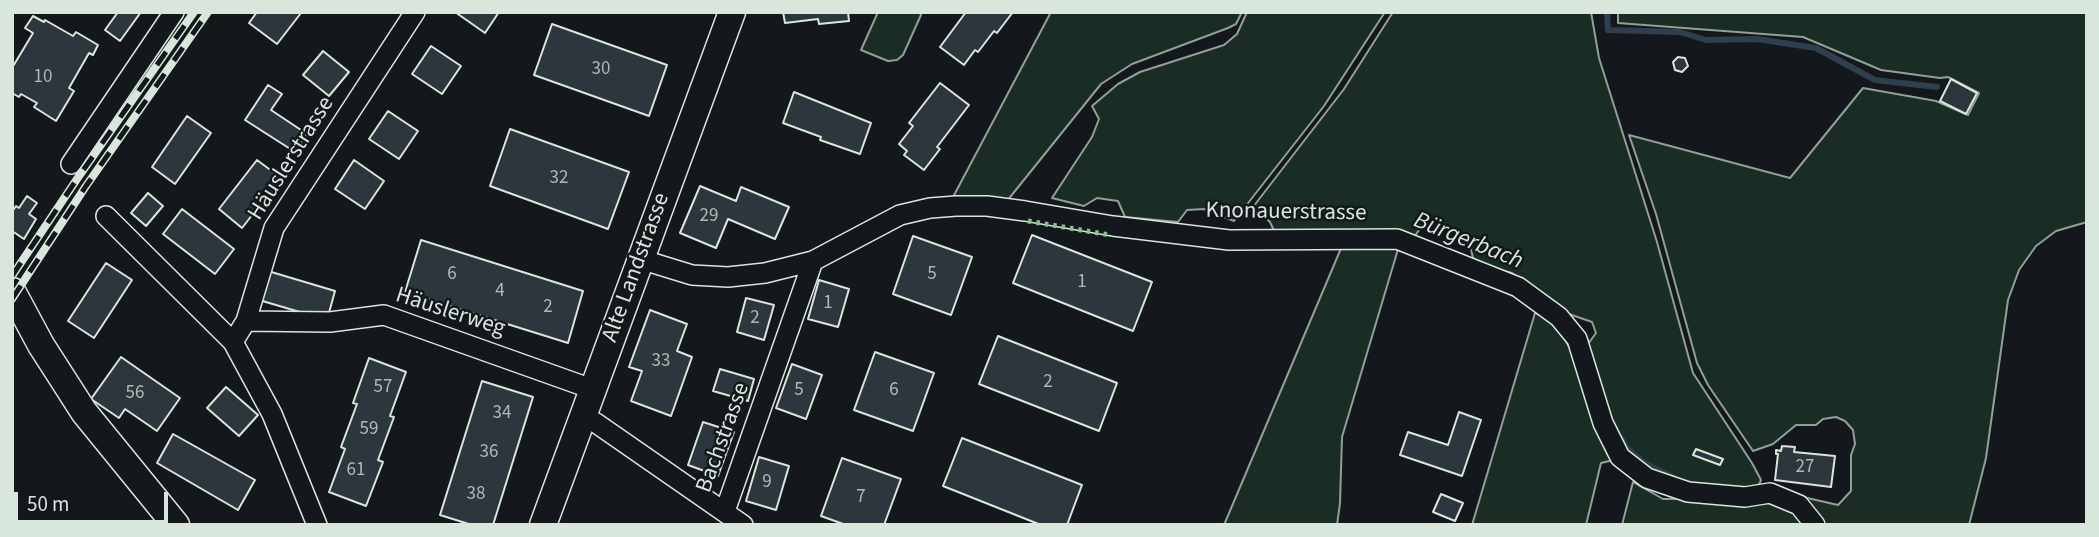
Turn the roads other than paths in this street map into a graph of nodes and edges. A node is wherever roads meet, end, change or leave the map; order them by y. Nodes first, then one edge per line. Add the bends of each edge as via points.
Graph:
1 (174, 12) edge
2 (415, 12) edge
3 (732, 12) edge
4 (71, 164) dead end
5 (106, 216) dead end
6 (640, 259) junction
7 (813, 261) junction
8 (12, 291) edge
9 (246, 321) junction
10 (233, 342) junction
11 (592, 389) junction
12 (582, 416) junction
13 (724, 511) junction
14 (176, 525) edge
15 (317, 525) edge
16 (542, 525) edge
17 (743, 525) edge
18 (1815, 525) edge

1 - 4 street
2 - 9 street, Häuslerstrasse via 274,228
3 - 6 main road, Alte Landstrasse
5 - 10 street
6 - 7 street, Knonauerstrasse via 692,275 729,277
6 - 11 main road, Alte Landstrasse
7 - 13 street, Bachstrasse
7 - 18 street, Knonauerstrasse via 900,215 956,206 987,206 1229,240 1397,239 1518,287 1559,317 1577,339 1603,423 1620,457 1647,478 1688,492 1745,497 1770,493 1799,505
8 - 14 main road via 84,412
9 - 10 street, Häuslerstrasse
9 - 11 street, Häuslerweg via 330,322 384,315
10 - 15 street via 272,414
11 - 12 main road, Alte Landstrasse
12 - 13 street, Bachstrasse
12 - 16 main road, Alte Landstrasse
13 - 17 street

